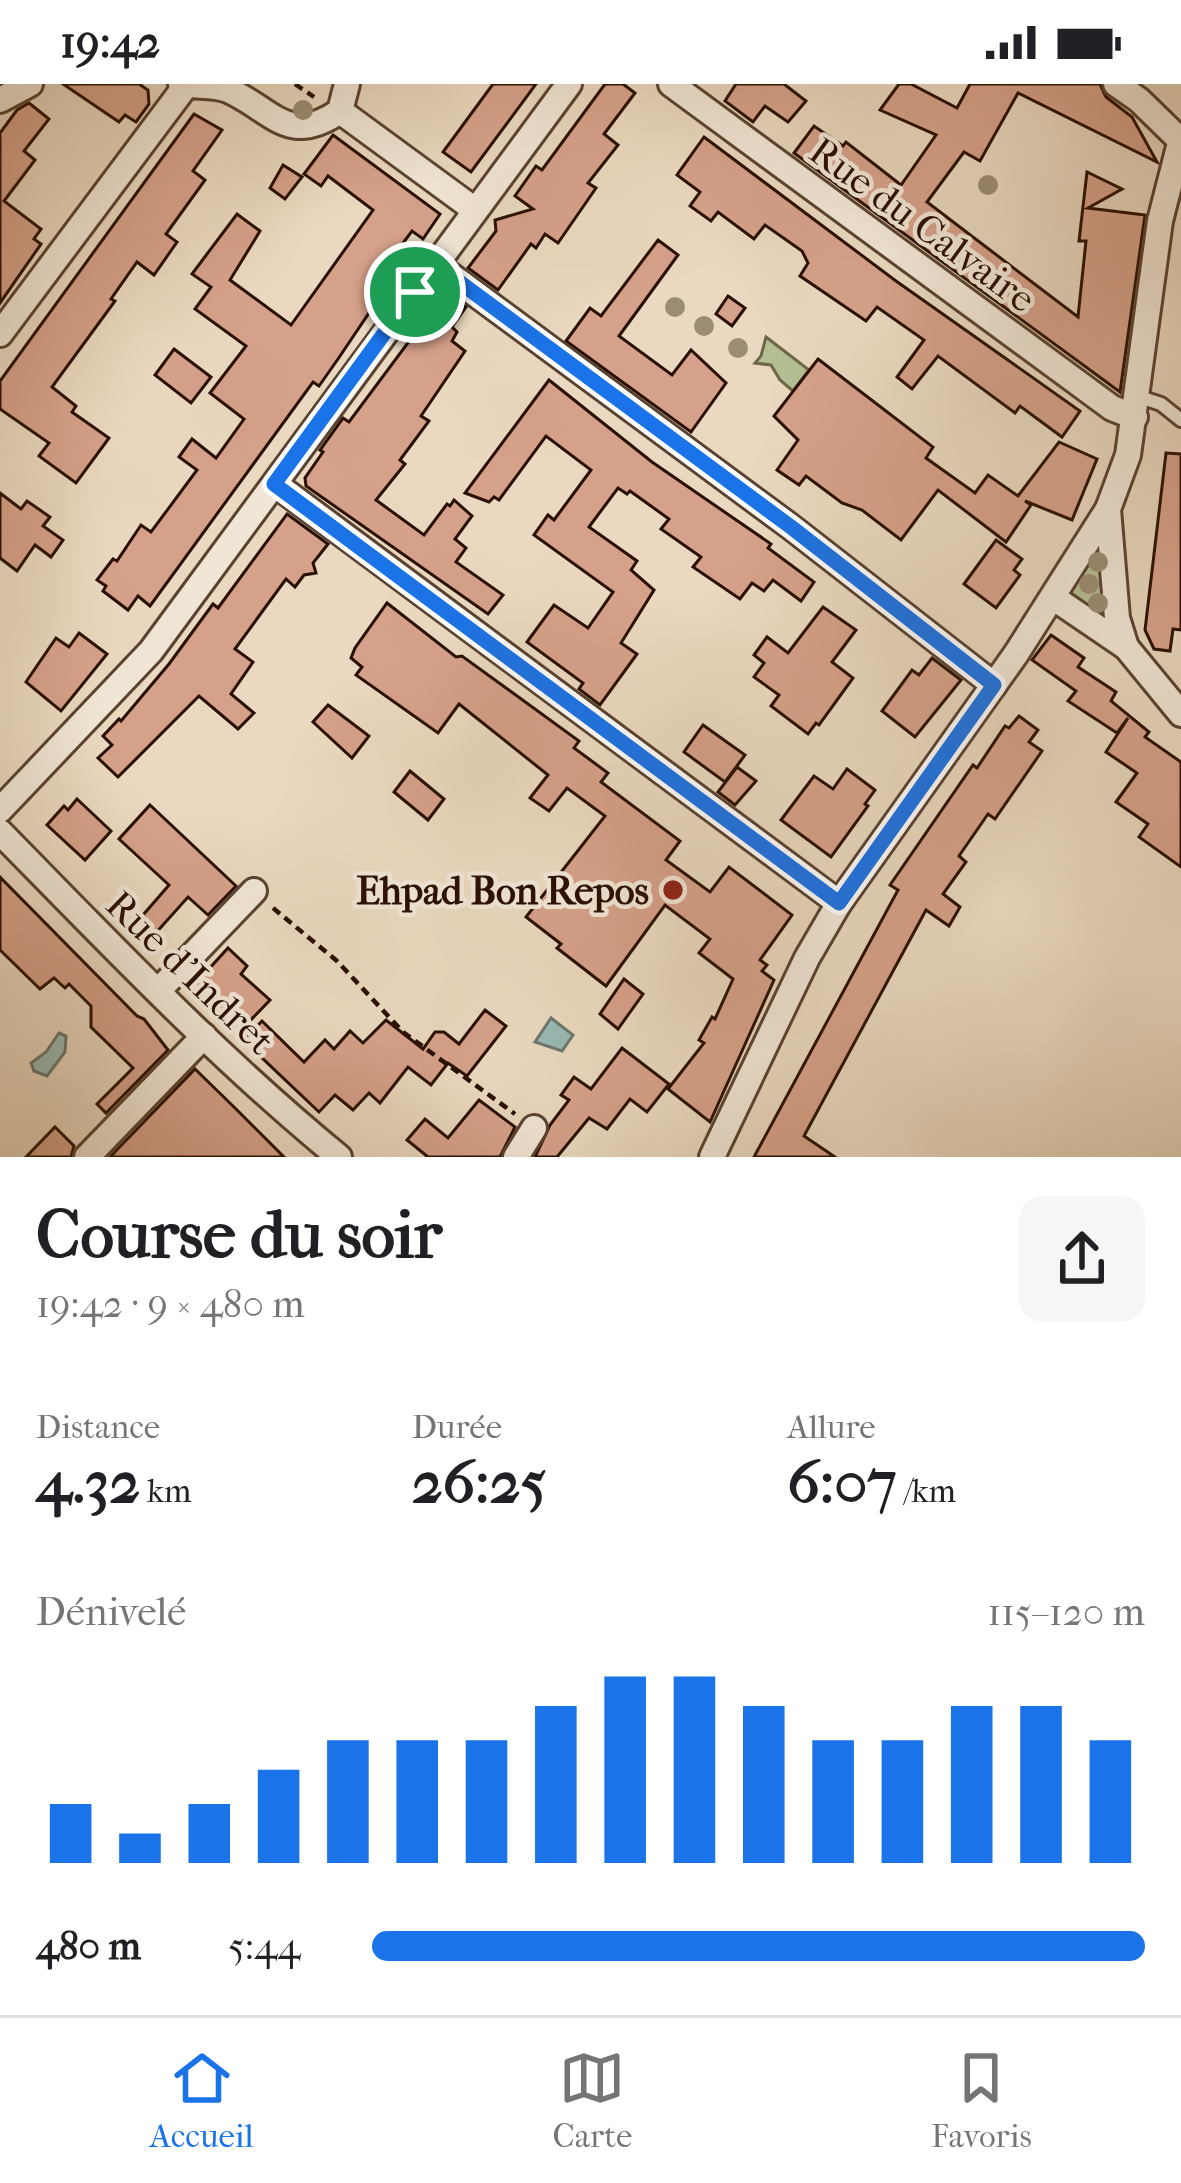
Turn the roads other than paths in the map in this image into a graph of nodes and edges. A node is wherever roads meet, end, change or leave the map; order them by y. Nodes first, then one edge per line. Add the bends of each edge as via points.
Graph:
1 (30, 84) edge
2 (185, 84) edge
3 (347, 84) edge
4 (569, 84) edge
5 (671, 84) edge
6 (1116, 84) edge
7 (0, 100) edge
8 (340, 112) junction
9 (1181, 139) edge
10 (475, 210) junction
11 (435, 264) junction
12 (0, 334) edge
13 (1136, 406) junction
14 (1181, 420) edge
15 (274, 484) junction
16 (1108, 509) junction
17 (1054, 598) junction
18 (1126, 647) junction
19 (994, 685) junction
20 (1181, 714) edge
21 (0, 810) edge
22 (0, 832) edge
23 (254, 892) road end
24 (839, 903) junction
25 (158, 992) junction
26 (204, 1036) junction
27 (534, 1128) road end
28 (87, 1157) edge
29 (339, 1157) edge
30 (516, 1157) edge
31 (712, 1157) edge

1 - 7 street
2 - 8 street via 226,89 297,128
2 - 12 street
3 - 8 street
4 - 10 street
5 - 13 street, Rue du Calvaire via 1112,408
6 - 9 street
8 - 10 street
9 - 13 street via 1160,221
10 - 11 street
11 - 15 street
11 - 19 street
13 - 14 lane via 1162,404
13 - 16 street
15 - 21 street via 151,651
15 - 24 street
16 - 17 street
16 - 18 street
17 - 18 street
17 - 19 street
18 - 20 street
19 - 24 street
22 - 25 street, Rue d'Indret
23 - 25 street
24 - 31 street
25 - 26 street, Rue d'Indret
26 - 28 street
26 - 29 street, Rue d'Indret
27 - 30 street

